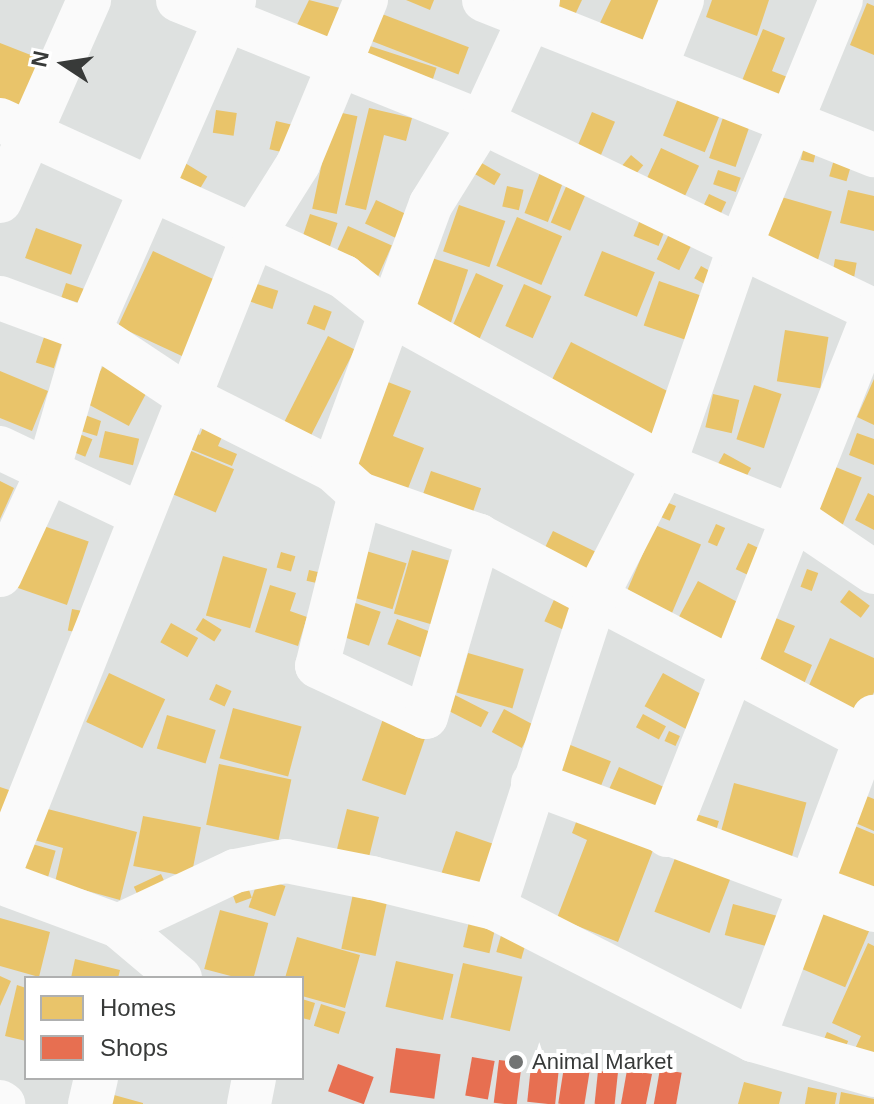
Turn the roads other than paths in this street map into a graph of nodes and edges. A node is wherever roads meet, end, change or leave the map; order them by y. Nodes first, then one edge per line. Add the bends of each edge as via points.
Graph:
1 (89, 0) edge
2 (178, 0) edge
3 (366, 0) edge
4 (484, 0) edge
5 (682, 0) edge
6 (841, 0) edge
7 (535, 9) edge
8 (230, 10) edge
9 (335, 64) junction
10 (655, 68) junction
11 (790, 120) junction
12 (482, 122) junction
13 (16, 128) edge
14 (874, 155) edge
15 (147, 189) junction
16 (0, 201) edge
17 (254, 234) junction
18 (738, 251) junction
19 (0, 298) edge
20 (874, 312) edge
21 (392, 315) junction
22 (89, 331) junction
23 (190, 398) junction
24 (0, 448) edge
25 (664, 465) junction
26 (48, 471) junction
27 (347, 482) junction
28 (139, 514) junction
29 (791, 516) junction
30 (479, 536) junction
31 (874, 572) edge
32 (0, 575) edge
33 (595, 599) junction
34 (730, 668) junction
35 (872, 733) edge
36 (533, 783) junction
37 (667, 835) junction
38 (0, 872) edge
39 (0, 882) edge
40 (807, 882) junction
41 (494, 908) junction
42 (874, 910) edge
43 (123, 948) edge
44 (176, 976) edge
45 (753, 1040) junction
46 (874, 1075) edge
47 (96, 1080) edge
48 (254, 1080) edge
49 (90, 1104) edge
50 (249, 1104) edge

1 - 13 street
2 - 8 street
3 - 9 street
4 - 7 street
5 - 10 street
6 - 11 street
7 - 10 street
7 - 12 street
8 - 9 street
8 - 15 street
9 - 12 street
9 - 17 street via 298,164
10 - 11 street
11 - 14 street
11 - 18 street
12 - 18 street
12 - 21 street via 431,204
13 - 15 street
13 - 16 street
15 - 17 street
15 - 22 street
17 - 21 street via 344,277
17 - 23 street
18 - 20 street
18 - 25 street
19 - 22 street
20 - 29 street
21 - 25 street
21 - 27 street
22 - 23 street
22 - 26 street
23 - 27 street
23 - 28 street
24 - 26 street
25 - 29 street
25 - 33 street
26 - 28 street
26 - 32 street
27 - 30 street
27 - 30 street via 317,666 426,717
28 - 38 street
29 - 31 street
29 - 34 street
30 - 33 street
33 - 34 street
33 - 36 street
34 - 35 street
34 - 37 street
35 - 40 street
36 - 37 street
36 - 41 street
37 - 40 street
39 - 43 street
40 - 42 street
40 - 45 street
41 - 43 street via 286,861 235,871
41 - 45 street
43 - 44 street
45 - 46 street
47 - 49 street
48 - 50 street

